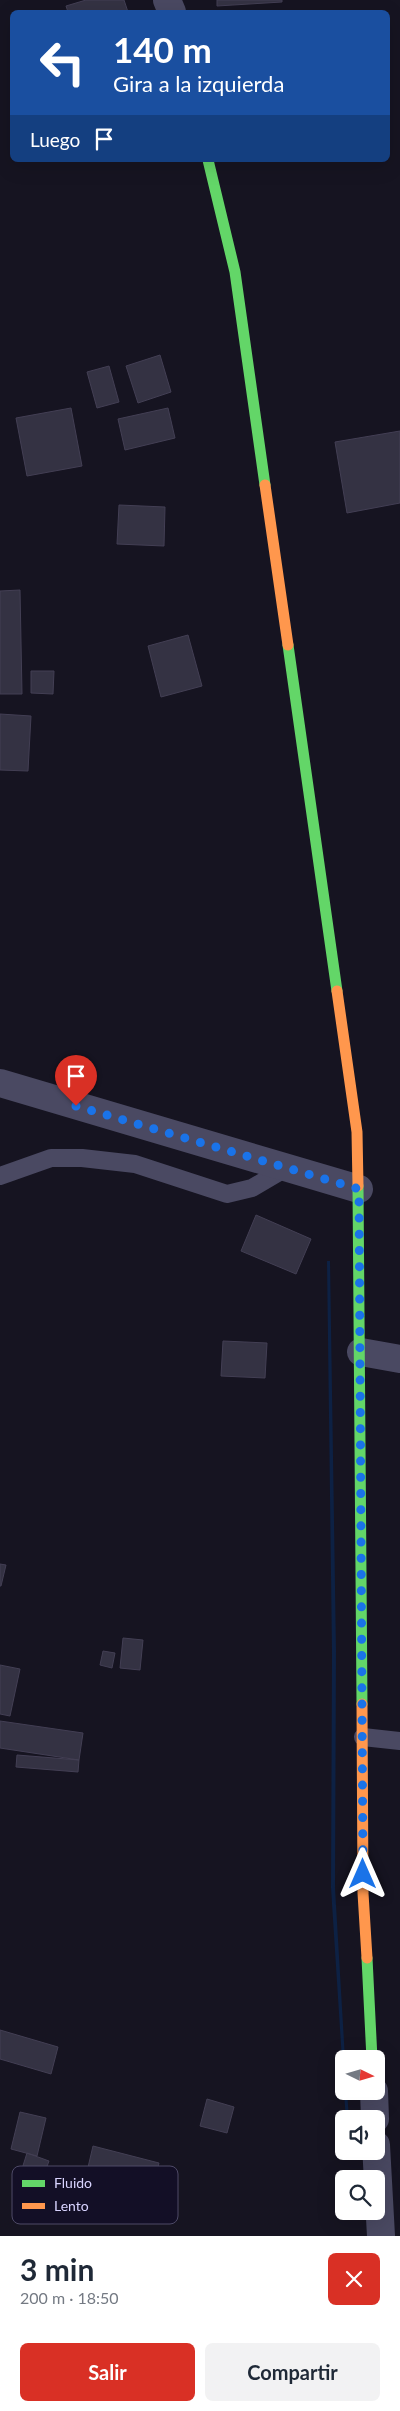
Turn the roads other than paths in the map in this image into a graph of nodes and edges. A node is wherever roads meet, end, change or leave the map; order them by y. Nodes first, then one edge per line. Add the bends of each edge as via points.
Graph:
1 (208, 162) edge
2 (0, 1083) edge
3 (286, 1168) junction
4 (0, 1176) edge
5 (359, 1189) junction
6 (361, 1352) junction
7 (400, 1359) edge
8 (362, 1737) junction
9 (400, 1741) edge
10 (372, 2050) edge
11 (377, 2160) edge
12 (381, 2236) edge

1 - 5 street via 235,272 357,1132
2 - 3 street
3 - 4 lane via 252,1188 228,1194 135,1164 82,1158 51,1158
3 - 5 street
5 - 6 street
6 - 7 street
6 - 8 street
8 - 9 lane
8 - 10 street via 363,1893
11 - 12 street

